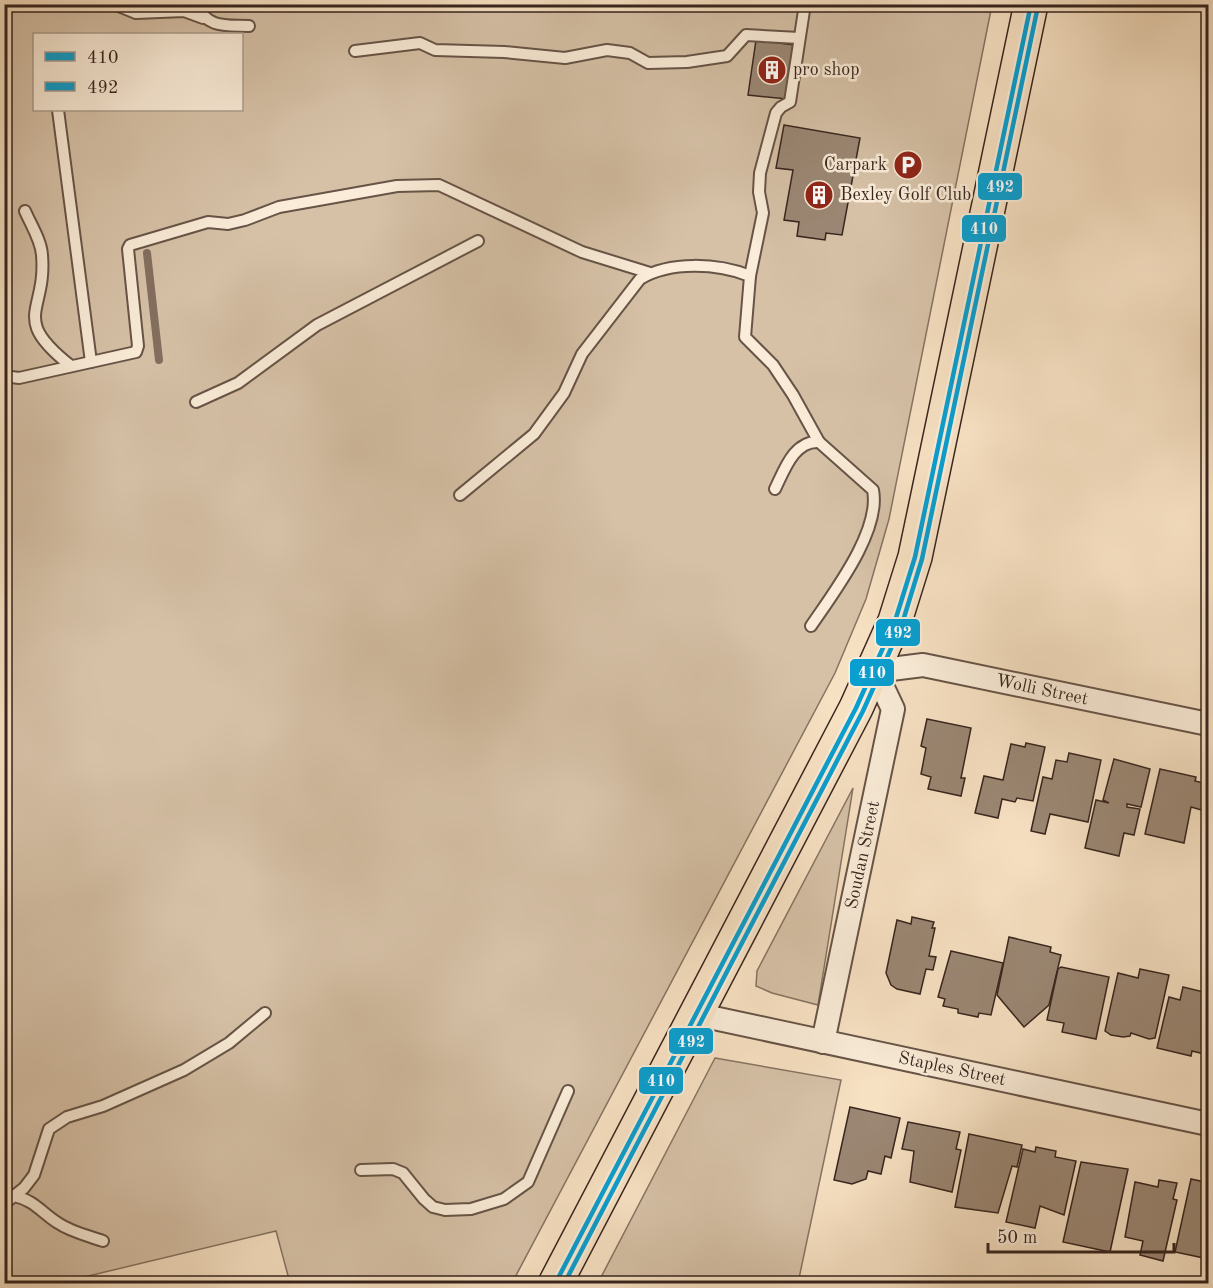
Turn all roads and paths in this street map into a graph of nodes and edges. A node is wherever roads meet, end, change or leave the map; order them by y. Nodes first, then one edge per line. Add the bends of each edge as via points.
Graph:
1 (114, 4) edge
2 (195, 4) edge
3 (805, 4) edge
4 (1031, 4) edge
5 (203, 18) junction
6 (249, 26) dead end
7 (799, 39) junction
8 (355, 51) dead end
9 (58, 111) edge
10 (25, 211) dead end
11 (478, 241) dead end
12 (650, 273) junction
13 (750, 276) junction
14 (91, 362) junction
15 (71, 366) junction
16 (4, 376) edge
17 (196, 402) dead end
18 (819, 442) junction
19 (775, 489) dead end
20 (460, 495) dead end
21 (812, 626) dead end
22 (875, 671) junction
23 (1209, 724) edge
24 (266, 1013) dead end
25 (695, 1014) junction
26 (823, 1042) junction
27 (568, 1091) dead end
28 (1209, 1124) edge
29 (361, 1170) dead end
30 (9, 1195) edge
31 (4, 1204) edge
32 (104, 1241) dead end
33 (555, 1284) edge

1 - 5 lane via 136,13 184,11
2 - 5 lane
3 - 7 lane
4 - 22 main road via 925,516 905,590
5 - 6 lane via 219,25
7 - 8 lane via 746,35 727,56 687,62 648,63 630,53 607,50 565,58 435,50 420,43
7 - 13 lane via 790,102 776,113 760,172 763,213
9 - 14 lane
10 - 15 lane via 42,253 33,319 36,330
11 - 17 lane via 317,326 238,383
12 - 13 lane via 671,267 697,267
12 - 14 lane via 582,252 439,185 397,186 279,207 228,224 208,222 130,245 136,352
12 - 20 lane via 628,292 582,354 564,393 534,434
13 - 18 lane via 746,337 793,394
14 - 15 lane
15 - 16 lane via 18,378
18 - 19 lane via 803,446 790,459
18 - 21 lane via 873,490 874,498 868,530
22 - 23 street, Wolli Street via 923,665
22 - 25 main road
22 - 26 street, Soudan Street via 893,709
24 - 30 lane via 229,1043 184,1070 103,1106 67,1117 49,1129 34,1175
25 - 26 street, Staples Street
25 - 33 main road
26 - 28 street, Staples Street
27 - 29 lane via 528,1182 504,1199 471,1209 445,1210 433,1207 403,1173 393,1169
30 - 31 lane
30 - 32 lane via 26,1198 57,1223

